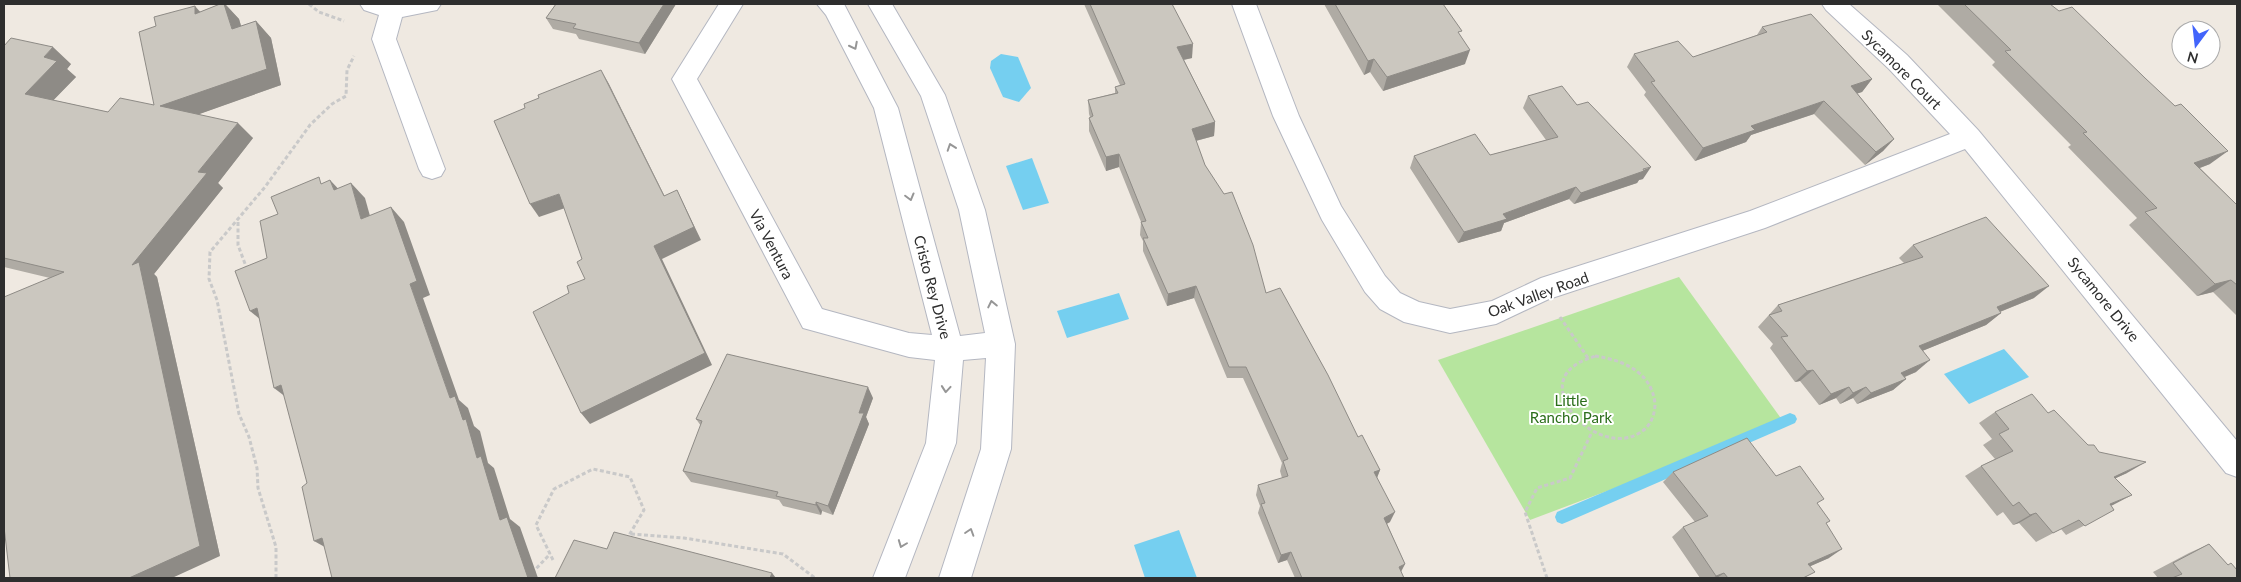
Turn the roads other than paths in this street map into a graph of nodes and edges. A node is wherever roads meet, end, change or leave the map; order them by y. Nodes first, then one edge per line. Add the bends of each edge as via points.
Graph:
1 (429, 4) edge
2 (731, 4) edge
3 (829, 4) edge
4 (880, 4) edge
5 (1244, 4) edge
6 (1834, 4) edge
7 (382, 7) edge
8 (1969, 137) junction
9 (432, 169) dead end
10 (1001, 344) junction
11 (950, 349) junction
12 (2237, 463) edge
13 (889, 578) edge
14 (956, 578) edge

1 - 7 street
2 - 11 street, Via Ventura via 684,79 813,319 909,345
3 -> 11 street, Cristo Rey Drive via 886,108
10 -> 4 street via 972,210 933,95
5 - 8 street, Oak Valley Road via 1286,116 1331,212 1375,284 1390,301 1414,313 1450,321 1496,312 1541,290 1756,220
6 - 8 street, Sycamore Court via 1898,62
7 - 9 street via 384,39
8 - 12 street, Sycamore Drive
10 - 11 street, Via Ventura
14 -> 10 street via 996,449
11 -> 13 street, Cristo Rey Drive via 941,443

